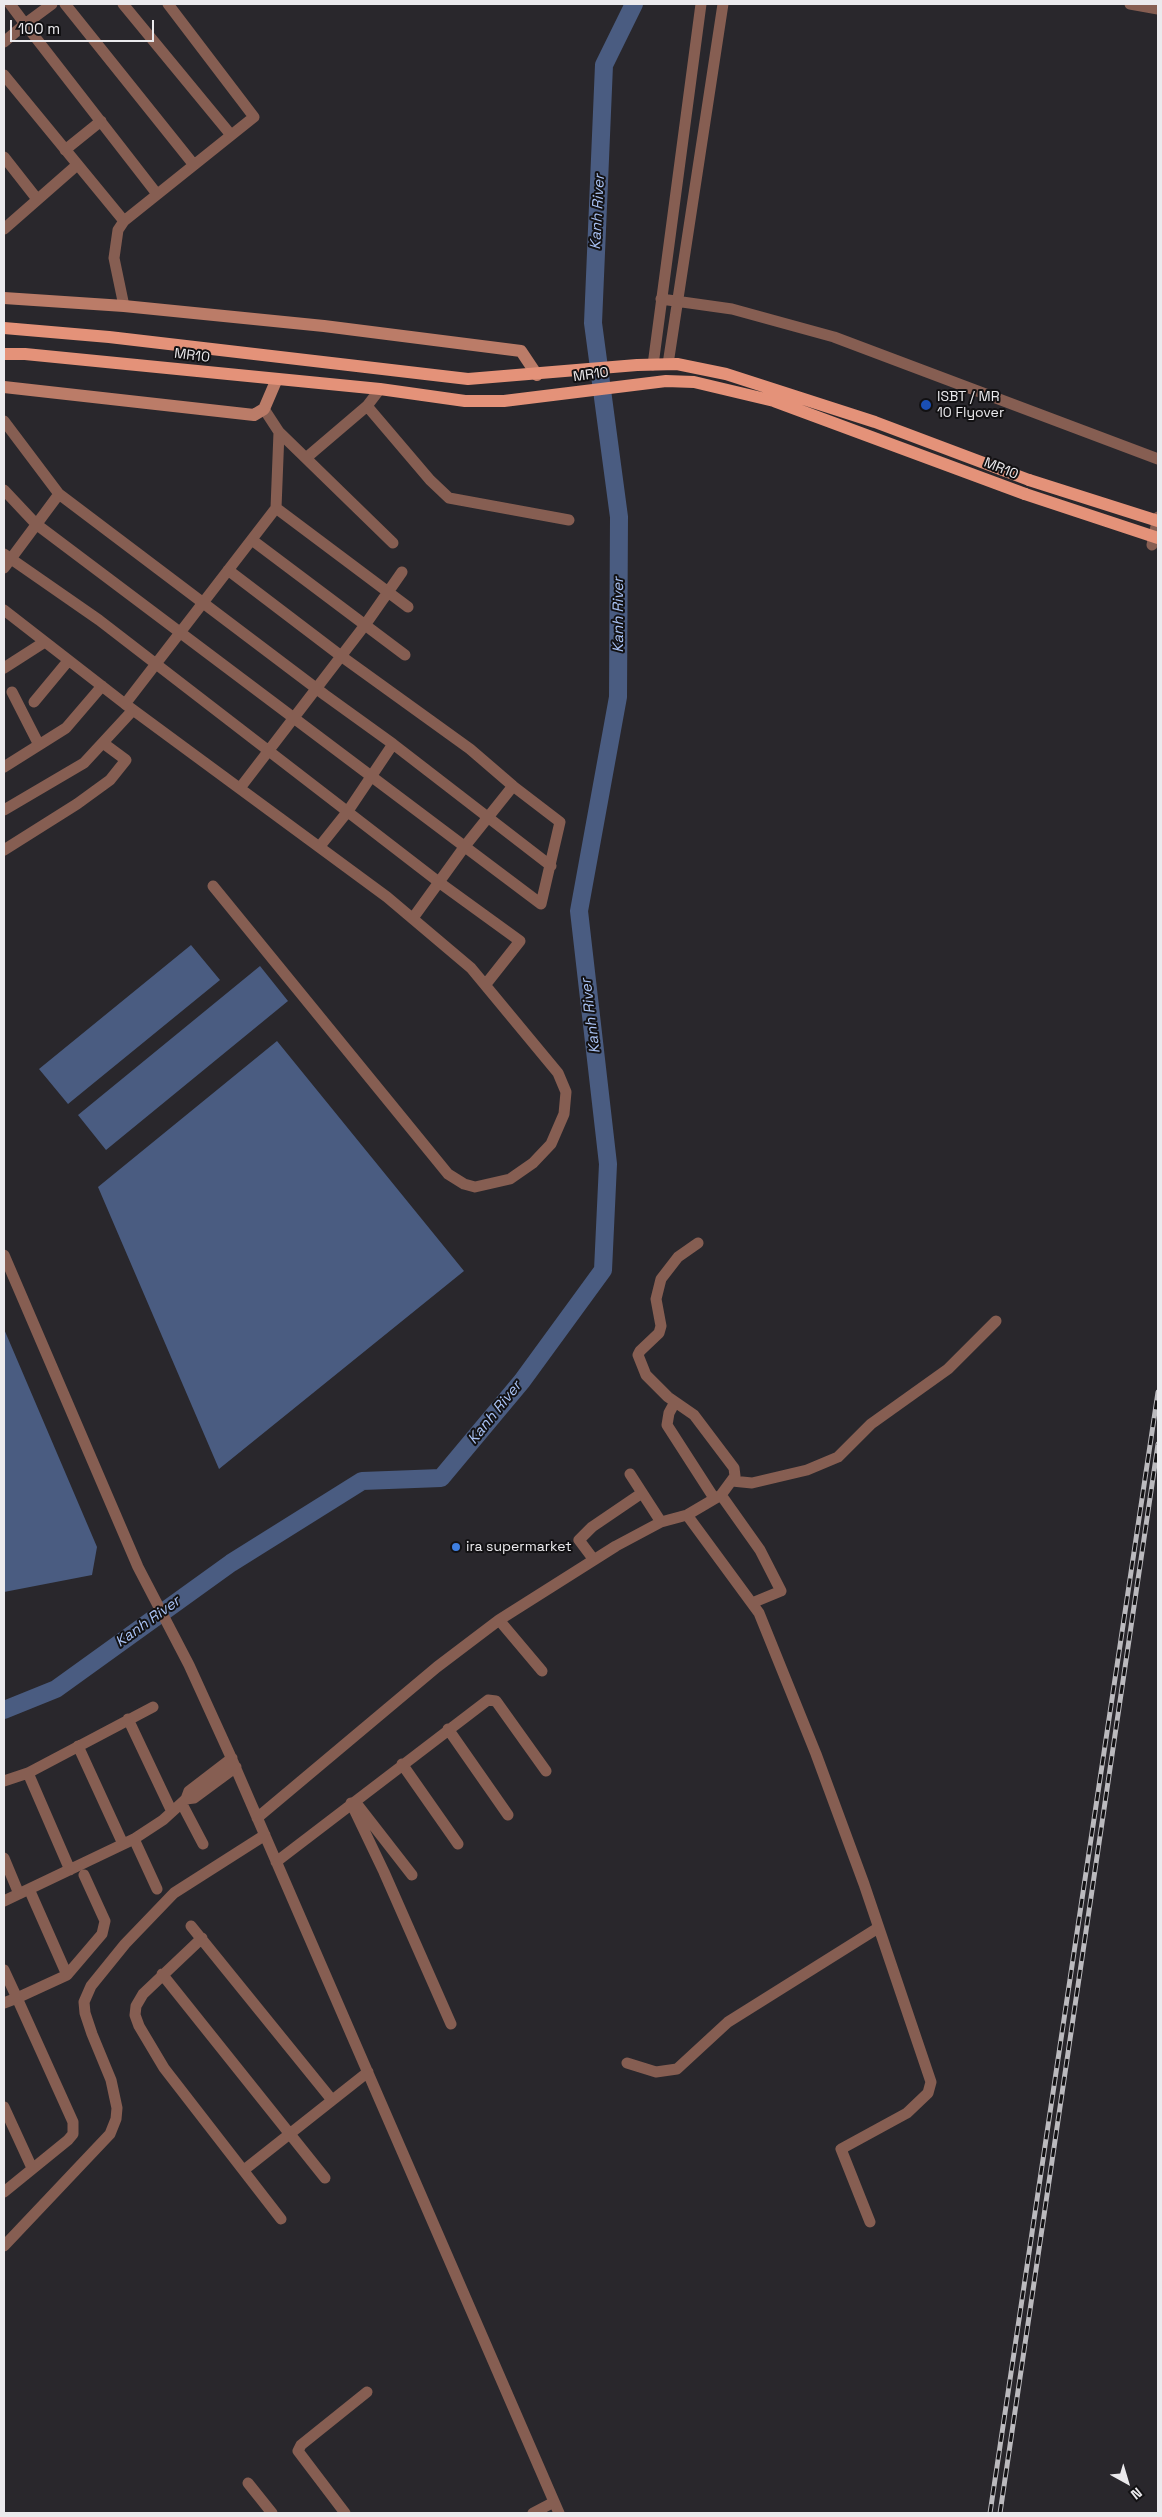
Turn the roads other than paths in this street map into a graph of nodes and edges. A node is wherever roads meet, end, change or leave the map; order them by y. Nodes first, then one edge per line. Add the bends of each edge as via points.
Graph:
1 (10, 4) edge
2 (52, 4) edge
3 (65, 4) edge
4 (123, 4) edge
5 (168, 4) edge
6 (701, 4) edge
7 (723, 4) edge
8 (1130, 4) edge
9 (1158, 9) edge
10 (25, 24) junction
11 (4, 42) edge
12 (4, 75) edge
13 (101, 121) junction
14 (231, 135) junction
15 (65, 150) junction
16 (4, 158) edge
17 (77, 165) junction
18 (194, 165) junction
19 (157, 194) junction
20 (37, 199) junction
21 (124, 221) junction
22 (5, 224) edge
23 (4, 298) edge
24 (661, 299) junction
25 (679, 301) junction
26 (124, 306) junction
27 (4, 328) edge
28 (4, 354) edge
29 (668, 364) junction
30 (653, 365) junction
31 (537, 374) junction
32 (276, 381) junction
33 (4, 387) edge
34 (380, 389) junction
35 (367, 406) junction
36 (264, 409) junction
37 (4, 421) edge
38 (279, 432) junction
39 (306, 458) junction
40 (1158, 459) edge
41 (4, 490) edge
42 (59, 494) junction
43 (276, 508) junction
44 (1158, 517) edge
45 (568, 520) dead end
46 (1158, 521) edge
47 (36, 524) junction
48 (252, 540) junction
49 (1155, 541) edge
50 (393, 542) dead end
51 (6, 560) edge
52 (228, 570) junction
53 (402, 572) dead end
54 (387, 592) junction
55 (203, 604) junction
56 (408, 607) dead end
57 (6, 615) edge
58 (364, 625) junction
59 (180, 632) junction
60 (43, 643) junction
61 (341, 656) junction
62 (405, 656) dead end
63 (68, 661) junction
64 (155, 665) junction
65 (4, 668) edge
66 (102, 686) junction
67 (316, 688) junction
68 (12, 692) dead end
69 (34, 702) dead end
70 (129, 707) junction
71 (294, 718) junction
72 (103, 743) junction
73 (393, 744) junction
74 (38, 745) junction
75 (269, 751) junction
76 (4, 753) edge
77 (6, 766) edge
78 (372, 777) junction
79 (513, 786) junction
80 (240, 788) junction
81 (4, 810) edge
82 (348, 811) junction
83 (489, 820) junction
84 (320, 846) junction
85 (465, 846) junction
86 (4, 850) edge
87 (551, 866) junction
88 (440, 882) junction
89 (213, 886) dead end
90 (413, 918) junction
91 (486, 984) junction
92 (698, 1243) dead end
93 (4, 1255) edge
94 (996, 1321) dead end
95 (675, 1402) junction
96 (630, 1474) dead end
97 (732, 1481) junction
98 (642, 1493) junction
99 (718, 1496) junction
100 (688, 1515) junction
101 (661, 1522) junction
102 (594, 1560) junction
103 (752, 1604) junction
104 (499, 1620) junction
105 (542, 1671) dead end
106 (153, 1707) dead end
107 (128, 1720) junction
108 (448, 1729) junction
109 (78, 1746) junction
110 (234, 1763) junction
111 (402, 1764) junction
112 (546, 1771) dead end
113 (28, 1772) junction
114 (4, 1781) edge
115 (184, 1801) junction
116 (353, 1802) junction
117 (172, 1812) junction
118 (508, 1815) dead end
119 (257, 1818) junction
120 (265, 1835) junction
121 (129, 1842) junction
122 (203, 1844) dead end
123 (458, 1844) dead end
124 (4, 1858) edge
125 (276, 1862) junction
126 (70, 1870) junction
127 (412, 1874) dead end
128 (84, 1875) dead end
129 (158, 1889) dead end
130 (24, 1892) junction
131 (4, 1901) edge
132 (191, 1926) dead end
133 (878, 1928) junction
134 (202, 1938) junction
135 (4, 1970) edge
136 (162, 1974) junction
137 (66, 1975) junction
138 (17, 1998) junction
139 (4, 2003) edge
140 (451, 2024) dead end
141 (627, 2063) dead end
142 (368, 2072) junction
143 (332, 2100) junction
144 (4, 2107) edge
145 (290, 2134) junction
146 (32, 2168) junction
147 (244, 2170) junction
148 (325, 2178) dead end
149 (4, 2192) edge
150 (281, 2219) dead end
151 (870, 2222) dead end
152 (4, 2246) edge
153 (367, 2392) dead end
154 (248, 2483) dead end
155 (556, 2508) edge
156 (272, 2513) edge
157 (345, 2513) edge
158 (533, 2513) edge

1 - 10 street
2 - 10 street
3 - 18 street
4 - 14 street
5 - 14 street via 254,117
6 - 24 street
7 - 25 street
8 - 9 street
10 - 11 street
10 - 13 street
12 - 15 street
13 - 15 street
13 - 19 street
14 - 18 street
15 - 17 street
16 - 20 street
17 - 20 street
17 - 21 street
18 - 19 street
19 - 21 street
20 - 22 street
21 - 26 street via 116,236 114,258
23 - 26 street
24 - 25 street
24 - 30 street
25 - 29 street
25 - 40 street via 732,309 834,337
26 - 31 street via 324,326 521,351
27 - 31 main road, MR10 via 109,337 468,379
28 - 32 main road, MR10
29 - 30 main road, MR10
29 - 46 main road, MR10, bridge via 726,374 875,422 1029,480
30 - 31 main road, MR10
32 - 34 main road, MR10
32 - 36 street
33 - 36 street via 254,415
34 - 35 street
34 - 49 main road, MR10, bridge via 465,401 504,401 640,383 694,382 774,400
35 - 39 street
35 - 45 street via 430,480 450,498
36 - 38 street
37 - 42 street
38 - 39 street
38 - 43 street
39 - 50 street
41 - 47 street
42 - 47 street
42 - 55 street
43 - 48 street
43 - 54 street
44 - 49 street
47 - 51 street
47 - 59 street
48 - 52 street
48 - 58 street
51 - 64 street via 99,620
52 - 55 street
52 - 61 street
53 - 54 street
54 - 56 street
54 - 58 street
55 - 59 street
55 - 67 street
57 - 60 street
58 - 61 street
58 - 62 street
59 - 64 street
59 - 71 street
60 - 63 street
60 - 65 street
61 - 67 street
61 - 79 street via 470,749
63 - 66 street
63 - 69 street
64 - 70 street
64 - 75 street
66 - 70 street
66 - 74 street via 66,728
67 - 71 street
67 - 73 street
68 - 74 street
70 - 72 street
70 - 80 street
71 - 75 street
71 - 78 street
72 - 81 street via 84,763
72 - 86 street via 126,760 110,780
73 - 78 street
73 - 83 street
74 - 77 street
75 - 80 street
75 - 82 street
76 - 77 street
78 - 82 street
78 - 85 street
79 - 83 street
79 - 87 street via 560,822
80 - 84 street
82 - 84 street
82 - 88 street
83 - 85 street
83 - 87 street
84 - 90 street
85 - 87 street via 541,904
85 - 88 street
88 - 90 street
88 - 91 street via 520,941
89 - 91 street via 448,1174 475,1187 510,1179 533,1163 551,1144 564,1114 566,1092 558,1073
90 - 91 street
92 - 95 street via 678,1258 661,1278 656,1299 661,1326 659,1333 638,1355 646,1375
93 - 110 street via 138,1567 190,1665
94 - 97 street via 948,1369 871,1424 838,1457 808,1470 752,1483
95 - 97 street via 705,1426 734,1468
95 - 99 street via 667,1425
96 - 98 street
97 - 99 street
98 - 101 street
98 - 102 street via 592,1527 579,1540
99 - 100 street
99 - 103 street via 760,1550 781,1591
100 - 101 street
100 - 103 street
101 - 102 street
102 - 104 street
103 - 133 street via 759,1613 809,1737
104 - 105 street
104 - 119 street via 437,1667
106 - 107 street
107 - 109 street
107 - 117 street
108 - 111 street
108 - 112 street via 480,1704 496,1700
108 - 118 street
109 - 113 street
109 - 121 street
110 - 115 street via 209,1781 194,1798
110 - 119 street
111 - 116 street
111 - 123 street
113 - 114 street
113 - 126 street
115 - 117 street
115 - 122 street
116 - 125 street
116 - 127 street
116 - 140 street
117 - 121 street
119 - 120 street
120 - 125 street
120 - 152 street via 174,1893 125,1944 91,1986 84,2002 86,2013 111,2080 116,2119 110,2134
121 - 126 street
121 - 129 street
124 - 130 street
125 - 142 street
126 - 130 street
128 - 137 street via 105,1925 97,1941
130 - 131 street
130 - 137 street
132 - 134 street
133 - 141 street via 728,2022 677,2069 656,2072
133 - 151 street via 931,2082 928,2093 907,2113 841,2149
134 - 136 street
134 - 143 street
135 - 138 street
136 - 145 street
136 - 147 street via 136,2006 139,2026 164,2068
137 - 138 street
138 - 139 street
138 - 146 street via 74,2128 68,2140
142 - 143 street
142 - 155 street
143 - 145 street
144 - 146 street
145 - 147 street
145 - 148 street
146 - 149 street
147 - 150 street
153 - 157 street via 301,2445 298,2451
154 - 156 street
155 - 158 street

